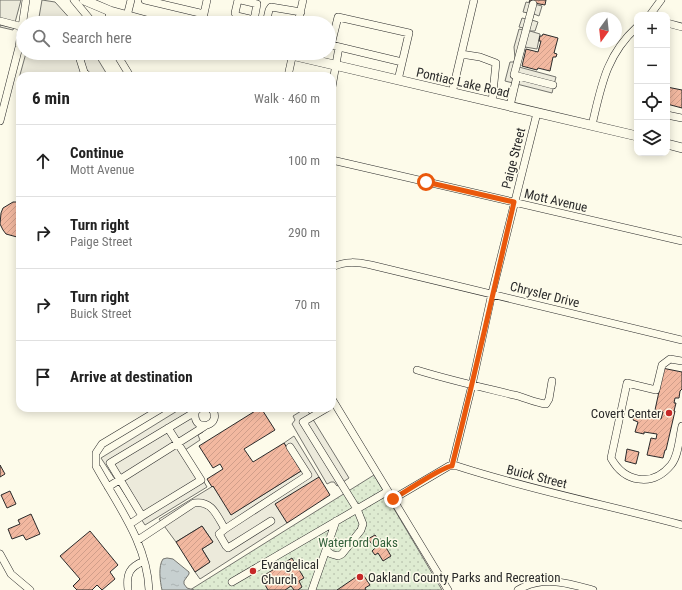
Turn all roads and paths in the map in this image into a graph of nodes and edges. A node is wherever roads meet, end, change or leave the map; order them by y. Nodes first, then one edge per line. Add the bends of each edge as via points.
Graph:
1 (26, 0) edge
2 (74, 0) edge
3 (84, 0) edge
4 (131, 0) edge
5 (145, 0) edge
6 (207, 0) edge
7 (240, 0) edge
8 (303, 0) edge
9 (474, 0) edge
10 (661, 0) edge
11 (533, 4) dead end
12 (110, 11) junction
13 (301, 12) junction
14 (652, 12) edge
15 (204, 14) joint
16 (24, 16) edge
17 (87, 16) edge
18 (109, 16) edge
19 (127, 16) joint
20 (235, 16) edge
21 (255, 16) edge
22 (268, 16) edge
23 (300, 16) edge
24 (0, 21) edge
25 (670, 24) edge
26 (16, 25) edge
27 (336, 25) edge
28 (682, 27) edge
29 (634, 30) edge
30 (336, 46) edge
31 (339, 47) junction
32 (461, 54) junction
33 (16, 58) edge
34 (80, 60) edge
35 (120, 60) edge
36 (289, 60) edge
37 (314, 60) edge
38 (402, 62) junction
39 (335, 65) junction
40 (84, 72) edge
41 (128, 72) edge
42 (288, 72) edge
43 (334, 72) edge
44 (517, 76) junction
45 (398, 80) junction
46 (554, 85) dead end
47 (452, 93) junction
48 (492, 102) junction
49 (510, 106) junction
50 (537, 113) junction
51 (670, 116) edge
52 (682, 118) edge
53 (0, 121) edge
54 (592, 126) junction
55 (634, 135) edge
56 (670, 145) edge
57 (682, 148) edge
58 (336, 161) edge
59 (514, 202) junction
60 (682, 241) edge
61 (336, 266) edge
62 (492, 293) junction
63 (682, 340) edge
64 (682, 361) edge
65 (417, 370) dead end
66 (552, 381) dead end
67 (472, 385) junction
68 (336, 408) edge
69 (155, 412) edge
70 (191, 412) edge
71 (195, 412) edge
72 (213, 412) edge
73 (320, 412) edge
74 (205, 426) junction
75 (682, 426) edge
76 (168, 428) junction
77 (178, 442) junction
78 (290, 447) dead end
79 (452, 466) junction
80 (120, 479) junction
81 (108, 487) junction
82 (388, 491) junction
83 (393, 499) junction
84 (357, 509) junction
85 (142, 516) junction
86 (271, 521) dead end
87 (336, 521) junction
88 (130, 524) junction
89 (682, 525) edge
90 (225, 529) junction
91 (138, 540) junction
92 (326, 550) junction
93 (0, 554) edge
94 (144, 561) junction
95 (232, 582) dead end
96 (30, 590) edge
97 (128, 590) edge
98 (149, 590) edge
99 (312, 590) edge
100 (448, 590) edge
101 (518, 590) edge
102 (593, 590) edge

1 - 16 street
2 - 17 street
3 - 12 main road
4 - 19 street
5 - 15 street
6 - 15 street
7 - 20 street
7 - 21 street via 257,4
8 - 13 street
9 - 32 street
10 - 14 street
11 - 44 street via 514,76
12 - 18 street
12 - 19 main road
13 - 22 street via 271,7
13 - 23 street
24 - 26 street
25 - 28 street
27 - 38 street via 338,17 408,33
29 - 54 street via 611,60 601,87
30 - 31 street
31 - 38 street
31 - 39 street
32 - 47 street
32 - 48 street via 496,63
33 - 53 street
34 - 40 street
35 - 41 street
36 - 42 street
37 - 39 main road, Pontiac Lake Road
38 - 45 street
39 - 43 street
39 - 45 main road, Pontiac Lake Road
44 - 46 street
44 - 49 street
45 - 47 main road, Pontiac Lake Road
47 - 48 main road, Pontiac Lake Road
48 - 49 main road, Pontiac Lake Road
49 - 50 main road, Pontiac Lake Road
50 - 54 main road, Pontiac Lake Road
50 - 59 street, Paige Street
51 - 52 street
54 - 55 main road, Pontiac Lake Road
56 - 57 main road
58 - 59 street, Mott Avenue
59 - 60 street, Mott Avenue
59 - 62 street, Paige Street
61 - 62 street, Chrysler Drive via 358,262
62 - 63 street, Chrysler Drive
62 - 67 street, Paige Street
64 - 75 street via 670,359 662,365 656,390 627,383 612,451 611,458 614,464 637,480 656,476 671,465 675,458
65 - 67 street
66 - 67 street via 546,404
67 - 79 street, Paige Street
68 - 82 street
69 - 81 street via 102,444 96,454 96,466
70 - 76 street
71 - 74 street via 197,422
72 - 74 street via 211,423
73 - 84 street via 303,422
74 - 77 street
76 - 77 street
76 - 80 street via 110,463
77 - 80 street
77 - 85 street via 201,480
78 - 90 street via 308,475
79 - 83 street
79 - 89 street, Buick Street
80 - 81 street
80 - 85 street
81 - 88 street
82 - 83 street
82 - 84 street
83 - 100 street
84 - 87 street
84 - 92 street via 363,524 361,530 342,554 338,556
85 - 88 street
86 - 90 street via 230,548 219,534
87 - 92 street
87 - 95 street
88 - 91 street
90 - 91 street via 209,505 202,502 194,503
91 - 94 street
92 - 99 street
93 - 96 street via 10,574
94 - 97 street via 128,573
94 - 98 street
101 - 102 street via 535,582 549,581

